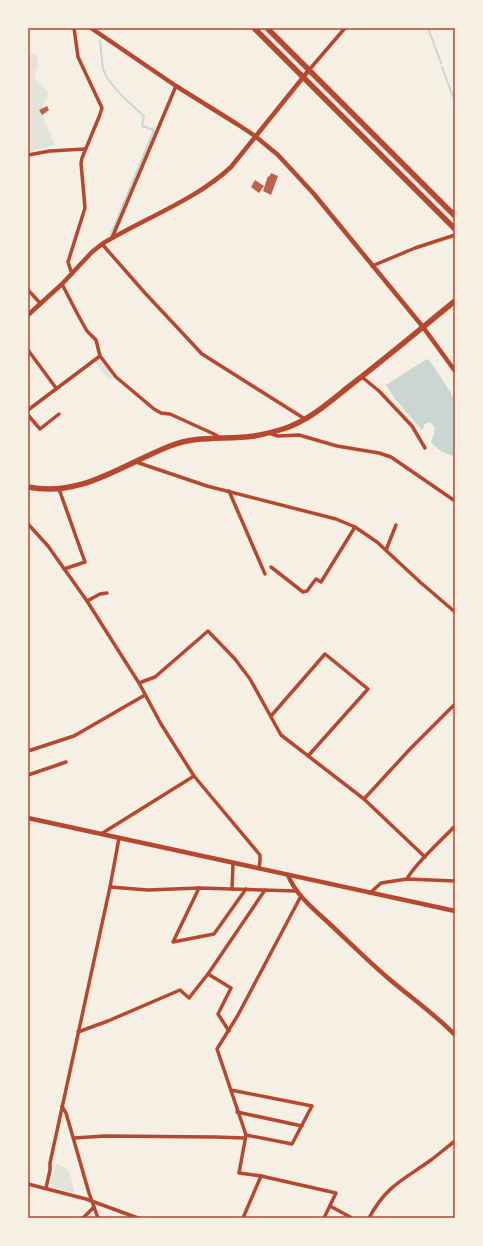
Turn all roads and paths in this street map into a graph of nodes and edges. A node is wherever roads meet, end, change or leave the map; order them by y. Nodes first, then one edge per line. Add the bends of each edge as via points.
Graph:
1 (74, 28) edge
2 (91, 28) edge
3 (254, 28) edge
4 (267, 28) edge
5 (345, 28) edge
6 (309, 70) junction
7 (303, 76) junction
8 (176, 86) junction
9 (255, 136) junction
10 (85, 149) junction
11 (28, 155) edge
12 (455, 216) edge
13 (455, 229) edge
14 (455, 235) edge
15 (112, 238) junction
16 (102, 244) junction
17 (371, 266) junction
18 (72, 274) junction
19 (62, 284) junction
20 (28, 290) edge
21 (455, 301) edge
22 (41, 304) junction
23 (28, 315) edge
24 (422, 327) junction
25 (28, 350) edge
26 (100, 356) junction
27 (455, 371) edge
28 (362, 377) junction
29 (56, 388) junction
30 (28, 410) edge
31 (59, 414) dead end
32 (28, 415) edge
33 (305, 419) junction
34 (268, 433) junction
35 (219, 438) junction
36 (425, 448) dead end
37 (136, 462) junction
38 (28, 487) edge
39 (59, 489) junction
40 (229, 491) junction
41 (455, 501) edge
42 (28, 524) edge
43 (396, 525) dead end
44 (355, 528) junction
45 (386, 550) junction
46 (271, 568) dead end
47 (64, 569) junction
48 (265, 574) dead end
49 (107, 592) dead end
50 (87, 602) junction
51 (455, 612) edge
52 (139, 683) junction
53 (145, 695) junction
54 (455, 704) edge
55 (271, 716) junction
56 (28, 751) edge
57 (308, 756) junction
58 (66, 762) dead end
59 (28, 775) edge
60 (194, 776) junction
61 (364, 799) junction
62 (28, 818) edge
63 (455, 826) edge
64 (101, 834) junction
65 (119, 838) junction
66 (425, 857) junction
67 (233, 864) junction
68 (259, 869) junction
69 (288, 875) junction
70 (407, 879) junction
71 (455, 881) edge
72 (110, 887) junction
73 (199, 888) junction
74 (232, 889) junction
75 (246, 889) junction
76 (265, 890) junction
77 (296, 891) junction
78 (370, 893) junction
79 (301, 896) junction
80 (455, 911) edge
81 (208, 974) junction
82 (229, 1031) junction
83 (78, 1032) junction
84 (455, 1036) edge
85 (231, 1090) junction
86 (62, 1106) junction
87 (238, 1112) junction
88 (302, 1126) junction
89 (245, 1136) junction
90 (74, 1138) junction
91 (455, 1141) edge
92 (262, 1176) junction
93 (28, 1184) edge
94 (46, 1188) junction
95 (92, 1201) junction
96 (330, 1206) junction
97 (94, 1207) junction
98 (83, 1218) edge
99 (98, 1218) edge
100 (138, 1218) edge
101 (243, 1218) edge
102 (324, 1218) edge
103 (352, 1218) edge
104 (369, 1218) edge

1 - 10 street via 78,57 102,108
2 - 8 street
3 - 7 main road
4 - 6 main road
5 - 6 street
6 - 7 street
6 - 12 main road
7 - 9 street
7 - 13 main road
8 - 9 street
8 - 15 street
9 - 15 street via 214,182
9 - 17 street via 288,164
10 - 11 street
10 - 18 street via 81,163 85,208 68,262
14 - 17 street
15 - 16 street
16 - 18 street
16 - 33 street via 202,354
17 - 24 street
18 - 19 street
19 - 22 street
19 - 26 street via 87,330 96,340
20 - 22 street
21 - 24 main road
22 - 23 street
24 - 27 street
24 - 28 main road
25 - 29 street
26 - 29 street
26 - 35 street via 116,377 154,409
28 - 33 main road
28 - 36 street via 412,426
29 - 30 street
31 - 32 street via 40,429
33 - 34 main road
34 - 35 main road
34 - 41 street via 278,436 299,435 337,446 385,455
35 - 37 main road via 185,441
37 - 39 main road via 82,485
37 - 40 street
38 - 39 main road
39 - 47 street via 85,562
40 - 44 street via 336,519
40 - 48 street
42 - 47 street
43 - 45 street
44 - 45 street
44 - 46 street via 321,582 316,579 307,591 303,592
45 - 51 street
47 - 50 street
49 - 50 street
50 - 52 street
52 - 53 street
52 - 55 street via 155,677 208,631 250,679
53 - 56 street via 74,736
53 - 60 street
54 - 61 street
55 - 57 street via 281,735
55 - 57 street via 325,654 368,689
57 - 61 street
58 - 59 street
60 - 64 street
60 - 68 street via 260,855
61 - 66 street
62 - 64 street
63 - 66 street
64 - 65 street
65 - 67 street
65 - 72 street
66 - 70 street
67 - 68 street
67 - 74 street
68 - 69 street
69 - 77 street
69 - 78 street
70 - 71 street
70 - 78 street via 381,883
72 - 73 street via 148,890
72 - 83 street
73 - 74 street
73 - 75 street via 174,942 214,934
74 - 75 street
75 - 76 street
76 - 77 street
76 - 81 street
77 - 79 street
78 - 80 street
79 - 82 street
79 - 84 street via 382,974
81 - 82 street via 231,988 218,1014
81 - 83 street via 189,998 180,990
82 - 85 street via 217,1049
83 - 86 street
85 - 87 street
85 - 88 street via 312,1106
86 - 90 street
86 - 94 street
87 - 88 street
87 - 89 street
88 - 89 street via 292,1144
89 - 90 street
89 - 92 street via 240,1173
90 - 95 street
91 - 104 street via 393,1186 381,1198
92 - 96 street via 336,1193
92 - 101 street
93 - 94 street
94 - 95 street
95 - 97 street
95 - 100 street
96 - 102 street
96 - 103 street
97 - 98 street
97 - 99 street

